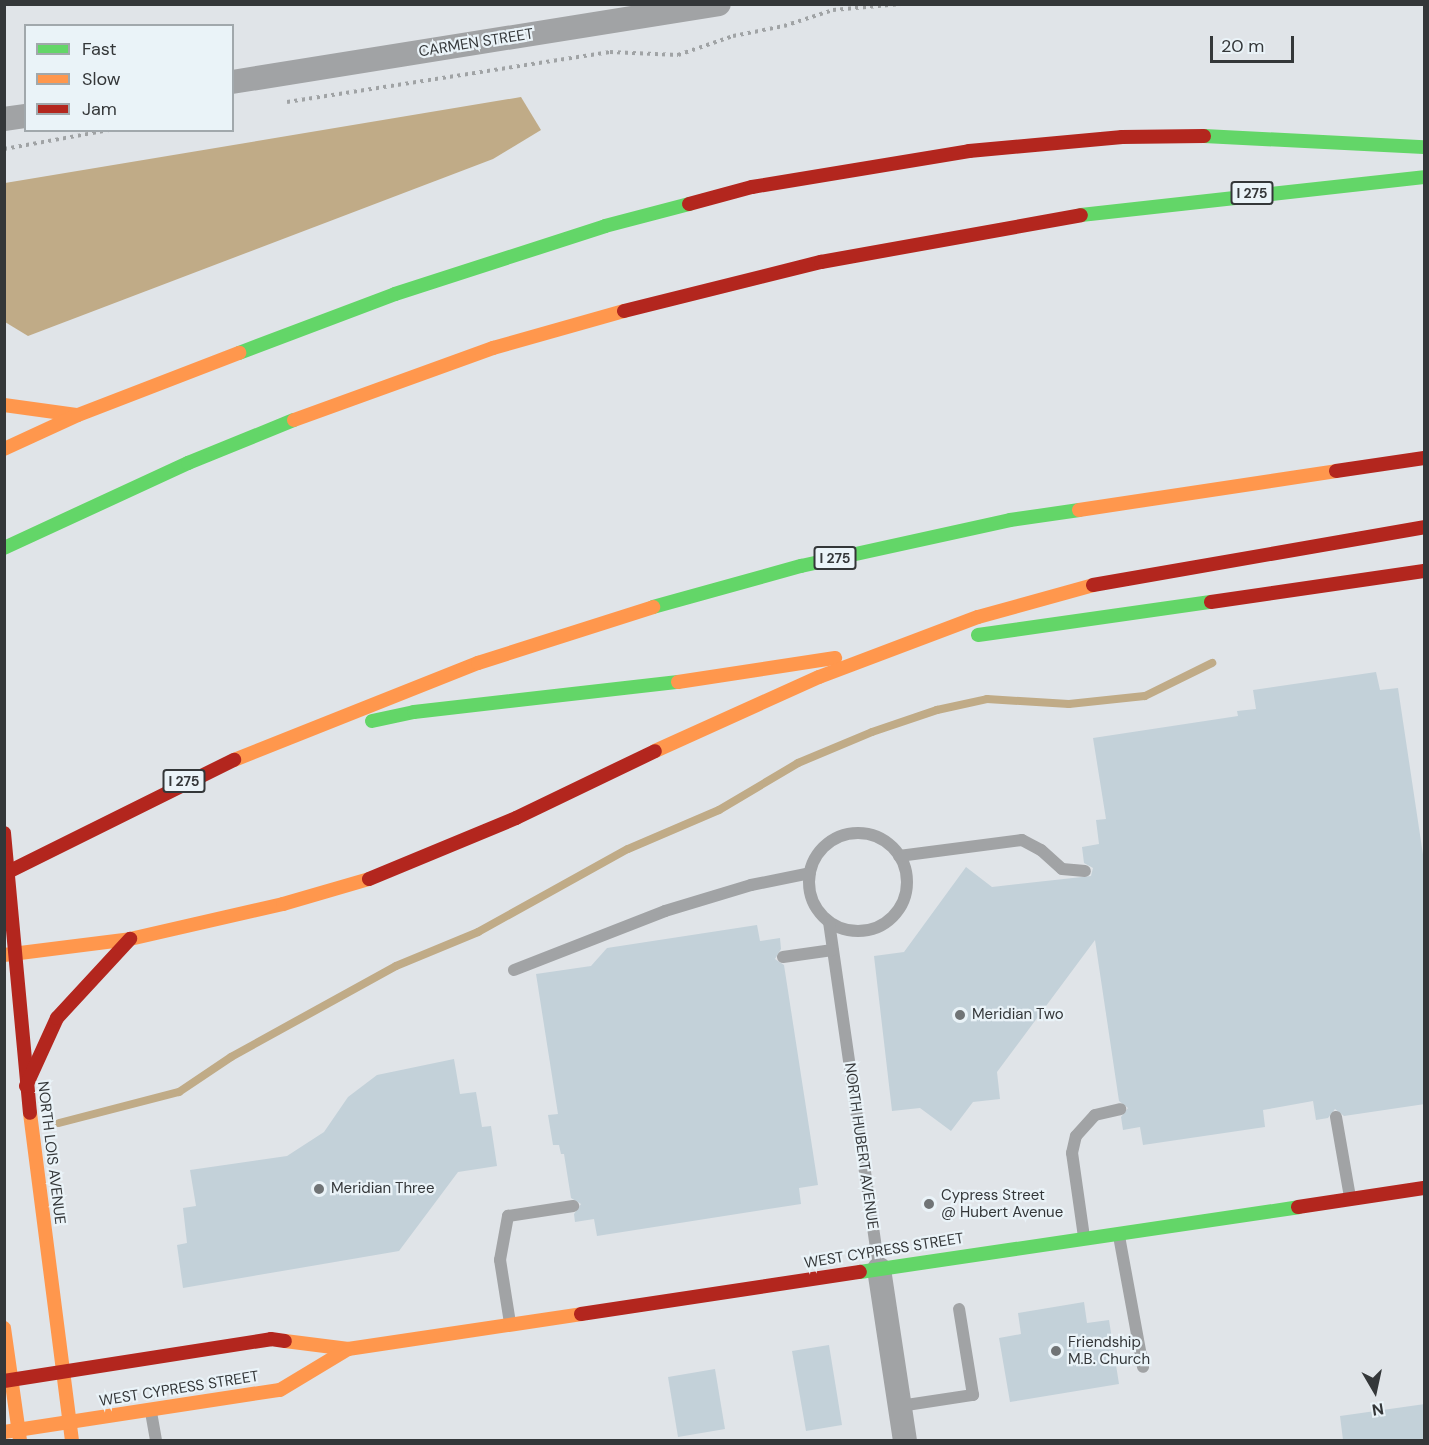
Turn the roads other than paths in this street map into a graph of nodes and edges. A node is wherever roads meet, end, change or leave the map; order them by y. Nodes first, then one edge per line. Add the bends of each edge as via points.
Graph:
1 (719, 4) edge
2 (695, 6) edge
3 (234, 82) edge
4 (24, 116) edge
5 (4, 119) edge
6 (1425, 147) edge
7 (1425, 177) edge
8 (4, 405) edge
9 (78, 415) junction
10 (4, 449) edge
11 (1425, 458) edge
12 (1425, 527) edge
13 (4, 548) edge
14 (1425, 571) edge
15 (268, 745) junction
16 (4, 833) edge
17 (899, 855) junction
18 (1085, 871) dead end
19 (810, 873) junction
20 (4, 874) edge
21 (829, 922) junction
22 (130, 939) junction
23 (833, 950) junction
24 (10, 955) edge
25 (783, 957) dead end
26 (514, 970) dead end
27 (26, 1086) junction
28 (1120, 1109) dead end
29 (1336, 1117) dead end
30 (1425, 1188) edge
31 (1350, 1197) junction
32 (573, 1206) dead end
33 (1118, 1232) junction
34 (1084, 1237) junction
35 (879, 1269) junction
36 (959, 1309) dead end
37 (510, 1323) junction
38 (4, 1328) edge
39 (348, 1349) junction
40 (1143, 1367) dead end
41 (62, 1372) junction
42 (8, 1381) edge
43 (900, 1406) junction
44 (151, 1410) junction
45 (70, 1422) junction
46 (4, 1432) edge
47 (20, 1435) edge
48 (72, 1440) edge
49 (156, 1440) edge
50 (904, 1440) edge

1 - 2 street, CARMEN STREET
2 - 3 street, CARMEN STREET
4 - 5 street
6 - 9 main road via 1247,136 1122,137 980,149 817,173 679,206 500,259 315,323
7 - 13 main road, I 275 via 1080,215 821,262 669,298 493,348 323,408 188,463
8 - 9 main road
9 - 10 main road
11 - 15 main road, I 275 via 1099,505 801,566 676,600 478,663
12 - 22 main road via 1144,573 978,617 819,677 719,720 516,818 373,877
14 - 15 main road via 662,684 414,712
15 - 20 main road, I 275 via 102,822
16 - 24 main road, NORTH LOIS AVENUE
17 - 18 lane via 1022,840 1041,850 1062,869
17 - 19 lane via 878,838 846,835 820,850
17 - 21 lane via 907,877 906,894 900,910 888,922 872,930 855,932
19 - 21 lane via 810,894
19 - 26 lane via 751,885 665,911
21 - 23 lane, NORTH HUBERT AVENUE
22 - 24 main road
22 - 27 main road via 57,1018
23 - 25 lane
23 - 35 lane, NORTH HUBERT AVENUE
24 - 27 main road, NORTH LOIS AVENUE
27 - 41 main road, NORTH LOIS AVENUE
28 - 34 lane via 1095,1115 1076,1136 1072,1153
29 - 31 lane
30 - 31 main road, WEST CYPRESS STREET
31 - 33 main road, WEST CYPRESS STREET
32 - 37 lane via 508,1216 500,1260
33 - 34 main road, WEST CYPRESS STREET
33 - 40 lane
34 - 35 main road, WEST CYPRESS STREET
35 - 37 main road, WEST CYPRESS STREET
35 - 43 street, NORTH HUBERT AVENUE
36 - 43 lane via 973,1395
37 - 39 main road, WEST CYPRESS STREET
38 - 42 main road
39 - 41 main road, WEST CYPRESS STREET via 271,1339
39 - 44 main road, WEST CYPRESS STREET via 280,1390
41 - 42 main road, WEST CYPRESS STREET
41 - 45 main road, NORTH LOIS AVENUE
42 - 47 main road
43 - 50 street, NORTH HUBERT AVENUE
44 - 45 main road, WEST CYPRESS STREET
44 - 49 lane
45 - 47 main road, WEST CYPRESS STREET
45 - 48 main road, NORTH LOIS AVENUE
46 - 47 main road, WEST CYPRESS STREET

